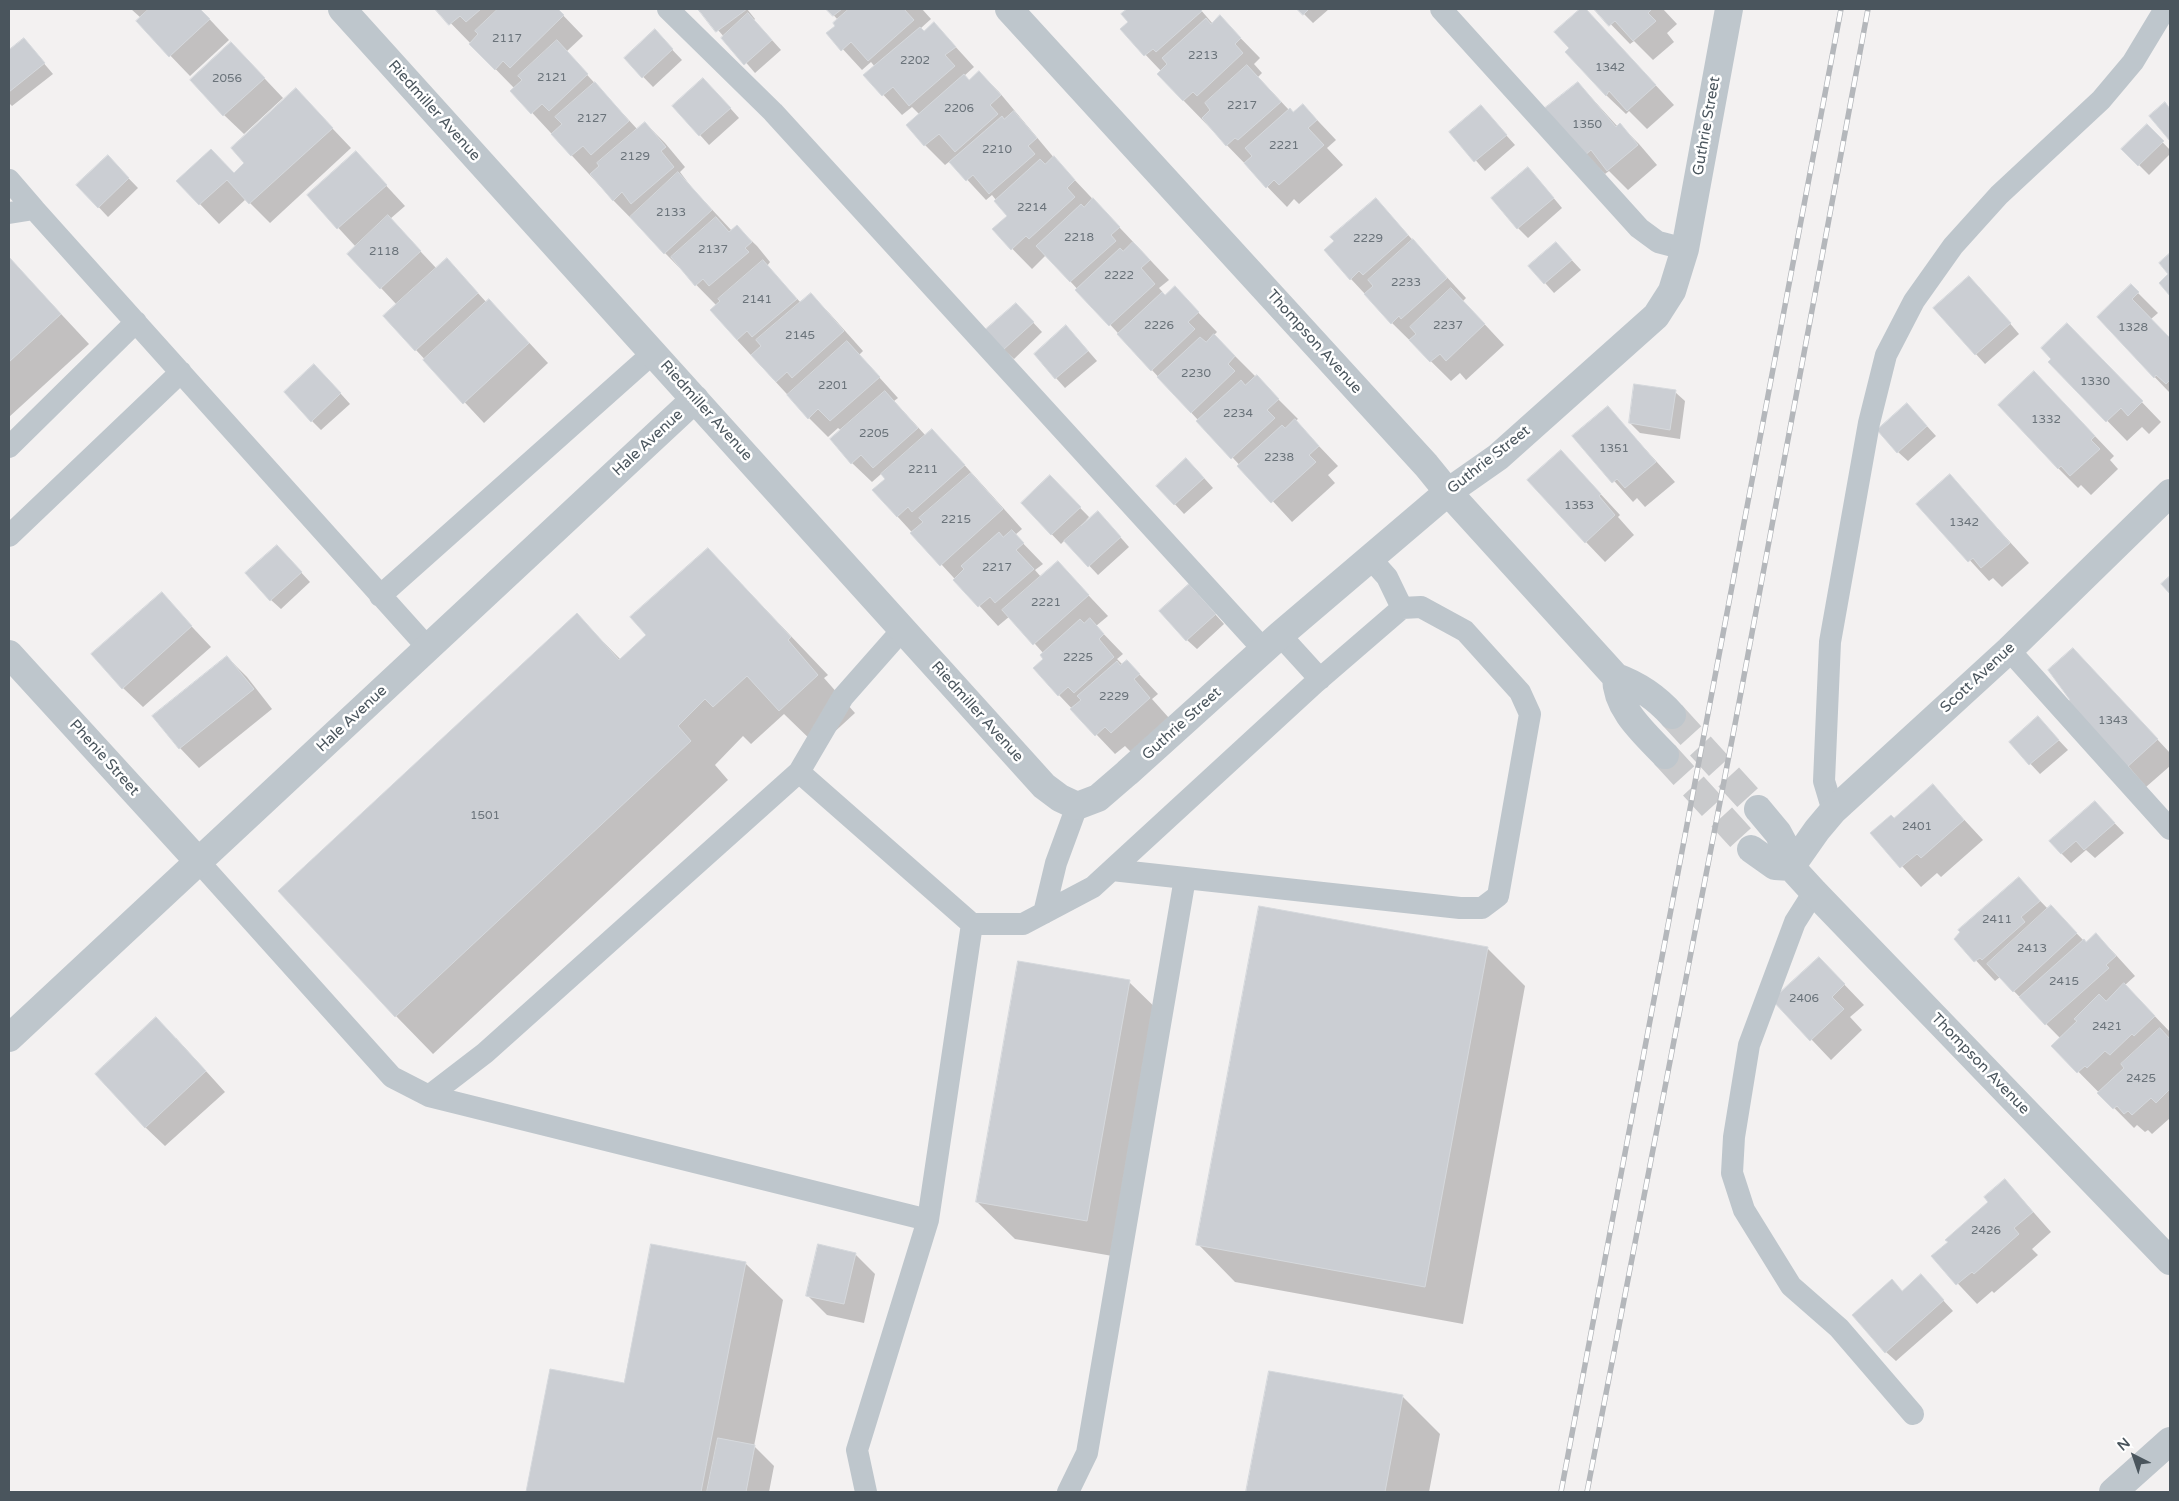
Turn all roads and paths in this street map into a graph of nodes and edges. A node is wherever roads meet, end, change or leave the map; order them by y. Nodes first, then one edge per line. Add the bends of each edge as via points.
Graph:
1 (342, 9) edge
2 (668, 9) edge
3 (1009, 9) edge
4 (1441, 9) edge
5 (1729, 9) edge
6 (2165, 9) edge
7 (9, 180) edge
8 (34, 208) junction
9 (9, 213) edge
10 (1685, 249) junction
11 (136, 322) junction
12 (653, 353) junction
13 (181, 372) junction
14 (695, 399) junction
15 (9, 447) edge
16 (1448, 492) junction
17 (2170, 493) edge
18 (9, 536) edge
19 (1370, 558) junction
20 (380, 596) junction
21 (1402, 608) junction
22 (903, 629) junction
23 (1272, 642) junction
24 (428, 648) junction
25 (2009, 650) junction
26 (9, 654) edge
27 (1616, 677) junction
28 (1320, 679) junction
29 (1672, 715) tunnel mouth
30 (1665, 755) tunnel mouth
31 (799, 772) junction
32 (1076, 806) junction
33 (1758, 809) tunnel mouth
34 (1834, 810) junction
35 (2170, 829) edge
36 (1750, 849) tunnel mouth
37 (199, 862) junction
38 (1791, 866) junction
39 (1112, 870) junction
40 (1185, 878) junction
41 (1814, 892) junction
42 (1044, 914) junction
43 (972, 924) junction
44 (9, 1038) edge
45 (429, 1096) junction
46 (928, 1220) junction
47 (2170, 1261) edge
48 (1913, 1414) dead end
49 (2170, 1441) edge
50 (866, 1492) edge
51 (1068, 1492) edge
52 (2113, 1492) edge

1 - 12 street, Riedmiller Avenue
2 - 23 lane via 773,112
3 - 16 street, Thompson Avenue
4 - 10 lane via 1639,228 1658,242
5 - 10 street, Guthrie Street
6 - 34 lane via 2133,62 2101,100 1998,195 1953,246 1914,301 1886,354 1869,423 1830,642 1824,781
7 - 8 lane
8 - 9 lane
8 - 11 lane
10 - 16 street, Guthrie Street via 1672,291 1656,316 1498,457
11 - 13 lane
11 - 15 lane
12 - 14 street, Riedmiller Avenue
12 - 20 lane
13 - 18 lane
13 - 20 lane
14 - 22 street, Riedmiller Avenue
14 - 24 street, Hale Avenue
16 - 19 street, Guthrie Street
16 - 27 street, Thompson Avenue
17 - 25 street, Scott Avenue
19 - 21 lane via 1387,577
19 - 23 street, Guthrie Street
20 - 24 lane
21 - 28 lane
21 - 40 lane via 1421,608 1465,631 1520,692 1530,714 1498,896 1482,908 1460,908
22 - 31 lane via 843,697
22 - 32 street, Riedmiller Avenue via 1044,786
23 - 28 lane
23 - 32 street, Guthrie Street via 1098,798
24 - 37 street, Hale Avenue
25 - 34 street, Scott Avenue
25 - 35 lane
26 - 37 street, Phenie Street
27 - 29 street, Thompson Avenue via 1650,694
27 - 30 street via 1616,692 1624,707
28 - 39 lane
31 - 43 lane
31 - 45 lane via 485,1053
32 - 42 lane via 1056,863
33 - 38 street, Thompson Avenue via 1778,833
34 - 38 street, Scott Avenue
36 - 38 street via 1775,866
37 - 44 street, Hale Avenue
37 - 45 lane via 392,1077
38 - 41 street, Thompson Avenue
39 - 40 lane
39 - 42 lane via 1093,887
40 - 51 lane via 1087,1453
41 - 47 street, Thompson Avenue
41 - 48 lane via 1795,922 1749,1045 1734,1137 1732,1173 1744,1210 1790,1286 1839,1328
42 - 43 lane via 1023,924
43 - 46 lane
45 - 46 lane
46 - 50 lane via 857,1450
49 - 52 street

